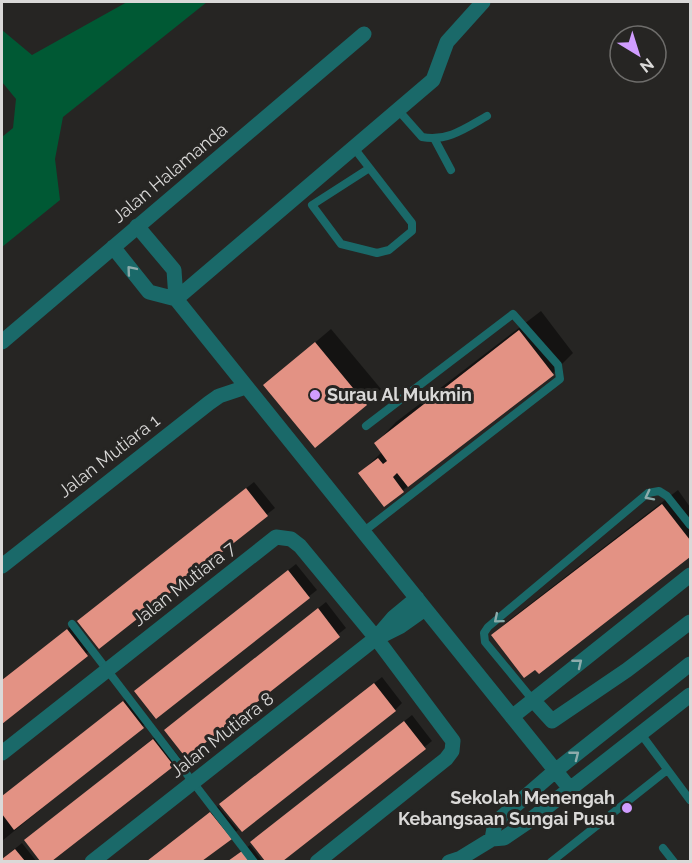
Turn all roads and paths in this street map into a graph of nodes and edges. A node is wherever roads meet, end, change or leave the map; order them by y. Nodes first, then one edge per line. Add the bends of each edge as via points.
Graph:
1 (483, 2) edge
2 (364, 34) dead end
3 (399, 111) junction
4 (487, 116) dead end
5 (435, 140) junction
6 (354, 148) junction
7 (368, 169) junction
8 (451, 170) dead end
9 (137, 226) junction
10 (112, 247) junction
11 (176, 299) junction
12 (2, 342) edge
13 (246, 387) junction
14 (366, 426) dead end
15 (690, 525) edge
16 (363, 532) junction
17 (2, 566) edge
18 (690, 575) edge
19 (421, 604) junction
20 (690, 622) edge
21 (72, 624) dead end
22 (376, 638) junction
23 (690, 664) edge
24 (107, 669) junction
25 (690, 695) edge
26 (532, 699) junction
27 (512, 717) junction
28 (641, 734) junction
29 (2, 753) edge
30 (667, 770) junction
31 (555, 771) junction
32 (194, 782) junction
33 (571, 790) junction
34 (690, 800) edge
35 (492, 839) junction
36 (663, 848) dead end
37 (92, 861) edge
38 (254, 861) edge
39 (317, 861) edge
40 (449, 861) edge
41 (551, 861) edge
42 (674, 861) edge

1 - 3 street via 447,42 433,81
2 - 9 street, Jalan Halamanda
3 - 5 lane via 422,137
3 - 6 street
4 - 5 lane via 451,136
5 - 8 lane
6 - 7 lane
6 - 11 street
7 - 7 lane via 312,205 341,244 377,253 389,250 412,231 412,223
9 - 10 street, Jalan Halamanda
9 - 11 street via 174,270
11 -> 10 street via 149,292
10 - 12 street, Jalan Halamanda
11 - 13 street
13 - 16 street
13 - 17 street, Jalan Mutiara 1 via 209,403
14 - 16 lane via 513,314 558,365 560,380
15 -> 26 lane via 667,496 659,491 648,494 488,627 485,642
16 - 19 street
26 -> 18 street
19 - 22 street, Jalan Mutiara 8 via 394,617
19 - 27 street
20 - 26 street via 552,720
21 - 24 lane
22 - 24 street, Jalan Mutiara 7 via 300,546 291,539 276,537
22 - 32 street, Jalan Mutiara 8
22 - 39 street via 449,732 453,746 446,759
31 -> 23 street
24 - 29 street, Jalan Mutiara 7
24 - 32 lane
25 - 28 street
26 - 27 street
27 - 31 street
28 - 30 lane
28 - 33 street
30 - 34 lane
30 - 41 lane
31 - 33 street
31 - 35 street via 495,823
32 - 37 street, Jalan Mutiara 8
32 - 38 lane
33 - 35 street via 504,838
35 - 40 street
36 - 42 lane

